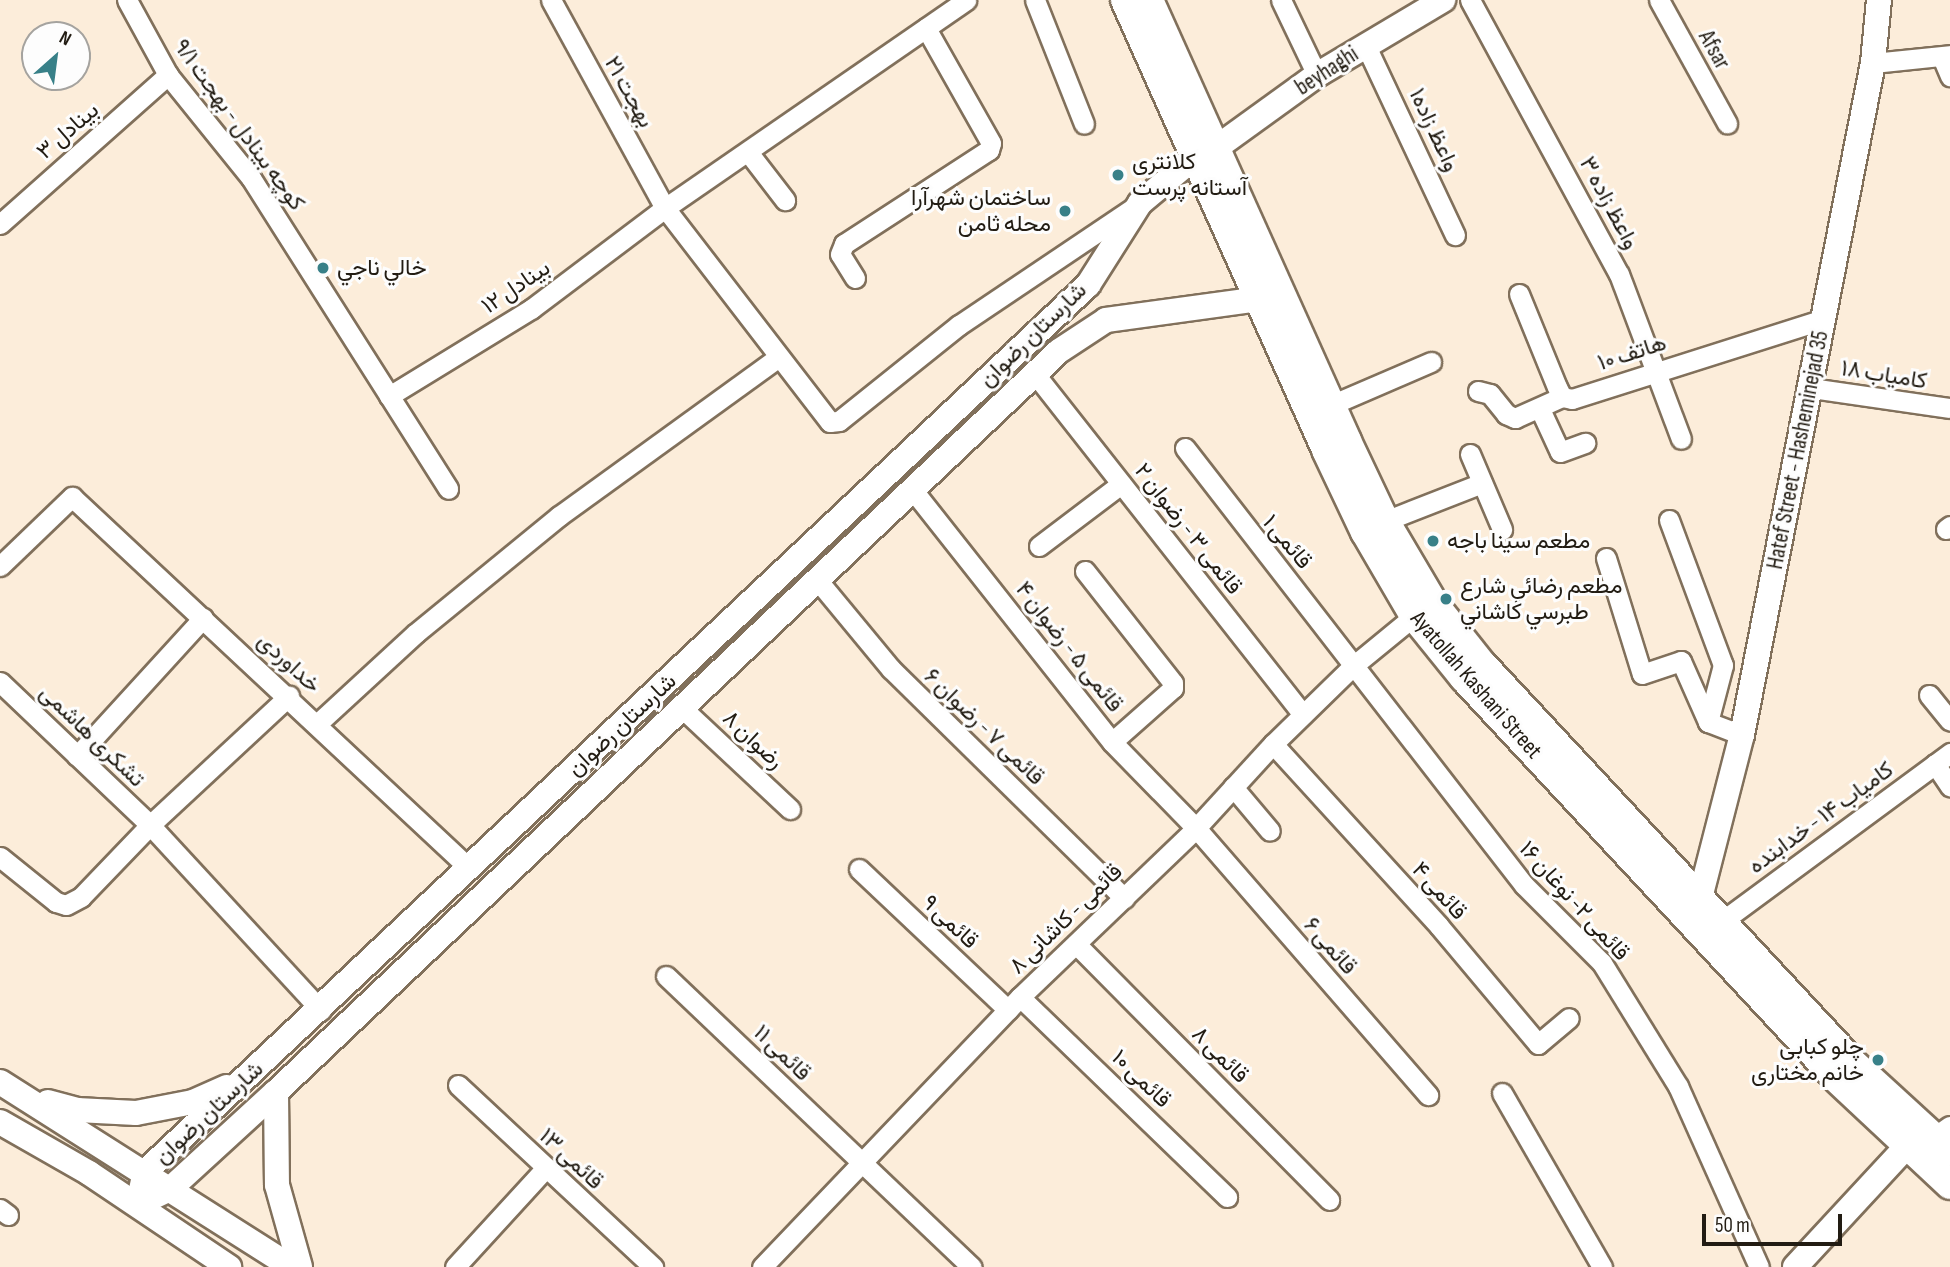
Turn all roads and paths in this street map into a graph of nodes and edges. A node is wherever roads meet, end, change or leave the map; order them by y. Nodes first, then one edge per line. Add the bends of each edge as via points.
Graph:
1 (127, 0) edge
2 (551, 0) edge
3 (966, 0) edge
4 (1035, 0) edge
5 (1125, 0) edge
6 (1149, 0) edge
7 (1281, 0) edge
8 (1470, 0) edge
9 (1659, 0) edge
10 (1879, 0) edge
11 (1427, 4) edge
12 (926, 28) junction
13 (1366, 46) junction
14 (1946, 56) edge
15 (1873, 64) junction
16 (168, 75) junction
17 (1317, 75) junction
18 (1950, 76) edge
19 (1727, 123) dead end
20 (1084, 124) dead end
21 (748, 152) junction
22 (1206, 153) junction
23 (785, 200) dead end
24 (1140, 203) junction
25 (665, 208) junction
26 (0, 224) edge
27 (1455, 235) dead end
28 (855, 278) dead end
29 (1519, 294) dead end
30 (1259, 299) junction
31 (1824, 319) junction
32 (777, 358) junction
33 (1431, 362) dead end
34 (1657, 370) junction
35 (1035, 374) junction
36 (1811, 388) junction
37 (1478, 391) dead end
38 (389, 396) junction
39 (1562, 397) junction
40 (1331, 405) junction
41 (1950, 408) edge
42 (1540, 409) junction
43 (1681, 439) dead end
44 (1585, 443) dead end
45 (1185, 448) dead end
46 (1470, 454) dead end
47 (1482, 483) junction
48 (1121, 484) junction
49 (447, 489) dead end
50 (912, 489) junction
51 (1669, 520) dead end
52 (1385, 521) junction
53 (1502, 529) dead end
54 (1039, 546) dead end
55 (1606, 558) dead end
56 (0, 566) edge
57 (1085, 571) dead end
58 (818, 582) junction
59 (1415, 616) junction
60 (203, 618) junction
61 (1353, 666) junction
62 (0, 682) edge
63 (1929, 695) dead end
64 (289, 696) junction
65 (682, 708) junction
66 (1303, 714) junction
67 (1950, 721) edge
68 (1708, 722) junction
69 (317, 724) junction
70 (1742, 735) junction
71 (1112, 743) junction
72 (1273, 744) junction
73 (77, 756) junction
74 (1942, 759) edge
75 (1950, 786) edge
76 (1233, 788) junction
77 (790, 808) dead end
78 (150, 825) junction
79 (1196, 828) junction
80 (1270, 831) dead end
81 (0, 857) edge
82 (469, 868) junction
83 (859, 869) dead end
84 (1124, 898) junction
85 (1692, 905) junction
86 (1721, 922) junction
87 (1076, 944) junction
88 (666, 976) dead end
89 (1014, 1003) junction
90 (321, 1010) junction
91 (1569, 1018) dead end
92 (247, 1078) junction
93 (458, 1085) dead end
94 (10, 1088) edge
95 (276, 1092) junction
96 (1502, 1093) dead end
97 (1427, 1096) dead end
98 (0, 1122) edge
99 (1945, 1138) edge
100 (1907, 1146) junction
101 (863, 1164) junction
102 (544, 1170) junction
103 (145, 1172) junction
104 (1950, 1185) edge
105 (170, 1189) junction
106 (1227, 1197) dead end
107 (1329, 1200) dead end
108 (138, 1204) junction
109 (229, 1267) edge
110 (291, 1267) edge
111 (300, 1267) edge
112 (456, 1267) edge
113 (653, 1267) edge
114 (762, 1267) edge
115 (972, 1267) edge
116 (1602, 1267) edge
117 (1759, 1267) edge
118 (1795, 1267) edge

1 - 16 street, کوچه بینادل - بهجت ۹/۱
2 - 25 street, بهجت ۲۱
3 - 12 street, بینادل ۱۲
4 - 20 street
5 - 22 main road, Ayatollah Kashani Street
6 - 22 main road, Ayatollah Kashani Street
7 - 17 street
8 - 34 street, واعظ زاده ۳ via 1619,274
9 - 19 street, Afsar
10 - 15 street, Hatef Street - Hasheminejad 35
11 - 13 street, beyhaghi
12 - 21 street, بینادل ۱۲
12 - 28 street via 991,143 989,150 844,244 840,254
13 - 17 street, beyhaghi
13 - 27 street, واعظ زاده۱
14 - 15 street
14 - 18 street
15 - 31 street, Hatef Street - Hasheminejad 35
16 - 26 street, بینادل ۳
16 - 38 street, کوچه بینادل - بهجت ۹/۱ via 251,178
17 - 22 street, beyhaghi
21 - 23 street
21 - 25 street, بینادل ۱۲
22 - 24 street, شارستان رضوان
22 - 30 main road, Ayatollah Kashani Street
22 - 40 main road, Ayatollah Kashani Street
24 - 32 street, بهجت ۲۱ via 959,326 839,421 822,417
24 - 82 street, شارستان رضوان via 1088,285
25 - 32 street, بهجت ۲۱
25 - 38 street, بینادل ۱۲ via 531,309
29 - 39 street
30 - 35 street, شارستان رضوان via 1107,320 1059,351
30 - 59 main road, Ayatollah Kashani Street via 1365,532
31 - 34 street, هاتف ۱۰
31 - 36 street, Hatef Street - Hasheminejad 35
32 - 69 street via 559,516 416,633
33 - 40 street
34 - 39 street, هاتف ۱۰ via 1572,399
34 - 43 street, واعظ زاده ۳
35 - 48 street, قائمی ۳ - رضوان ۲
35 - 50 street, شارستان رضوان
36 - 41 street, کامیاب ۱۸
36 - 70 street, Hatef Street - Hasheminejad 35
37 - 42 street via 1490,394 1515,418
38 - 49 street, کوچه بینادل - بهجت ۹/۱
39 - 42 street, هاتف ۱۰
40 - 52 main road, Ayatollah Kashani Street
42 - 44 street via 1560,452
45 - 61 street, قائمی ۱
46 - 47 street
47 - 52 street
47 - 53 street
48 - 54 street
48 - 66 street, قائمی ۳ - رضوان ۲
50 - 58 street, شارستان رضوان
50 - 71 street, قائمی ۵ - رضوان ۴
51 - 68 street via 1723,665
52 - 85 main road, Ayatollah Kashani Street via 1434,604 1481,663
55 - 68 street via 1642,674 1681,661
56 - 60 street, خداوردی via 72,497
57 - 71 street via 1173,683 1173,688
58 - 65 street, شارستان رضوان
58 - 84 street, قائمی ۷ - رضوان ۶ via 891,669
59 - 61 street, قائمی - کاشانی ۸
59 - 85 main road, Ayatollah Kashani Street via 1464,678
60 - 64 street, خداوردی
60 - 73 street
61 - 66 street, قائمی - کاشانی ۸
61 - 117 street, قائمی ۲- نوغان ۱۶ via 1524,885 1602,963 1678,1086
62 - 73 street, تشکری هاشمی
63 - 67 street
64 - 69 street, خداوردی
64 - 78 street
65 - 77 street, رضوان ۸
65 - 95 street, شارستان رضوان
66 - 72 street, قائمی - کاشانی ۸
68 - 70 street
69 - 82 street, خداوردی
70 - 85 street, Hatef Street - Hasheminejad 35
71 - 79 street, قائمی ۵ - رضوان ۴
72 - 76 street, قائمی - کاشانی ۸
72 - 91 street, قائمی ۴ via 1439,926 1538,1044
73 - 78 street, تشکری هاشمی
74 - 75 street
74 - 86 street, کامیاب ۱۴ - خدابنده
76 - 79 street, قائمی - کاشانی ۸
76 - 80 street
78 - 81 street via 81,897 66,905
78 - 90 street, تشکری هاشمی
79 - 84 street, قائمی - کاشانی ۸
79 - 97 street, قائمی ۶
82 - 90 street, شارستان رضوان
83 - 89 street, قائمی ۹
84 - 87 street, قائمی - کاشانی ۸
85 - 86 main road, Ayatollah Kashani Street
85 - 100 main road, Ayatollah Kashani Street via 1839,1081
86 - 99 main road, Ayatollah Kashani Street via 1855,1065
87 - 89 street, قائمی - کاشانی ۸
87 - 107 street, قائمی ۸
88 - 101 street, قائمی ۱۱
89 - 101 street, قائمی - کاشانی ۸
89 - 106 street, قائمی ۱۰
90 - 92 street, شارستان رضوان
92 - 94 street via 193,1102 136,1113 77,1110
92 - 103 street, شارستان رضوان
93 - 102 street, قائمی ۱۳
94 - 103 street
95 - 105 street, شارستان رضوان
95 - 111 street via 277,1185
96 - 116 street
98 - 108 street
100 - 104 main road, Ayatollah Kashani Street
100 - 118 street
101 - 114 street, قائمی - کاشانی ۸
101 - 115 street, قائمی ۱۱
102 - 112 street
102 - 113 street, قائمی ۱۳
103 - 105 street
103 - 108 street, شارستان رضوان
105 - 108 street, شارستان رضوان
105 - 110 street
108 - 109 street

